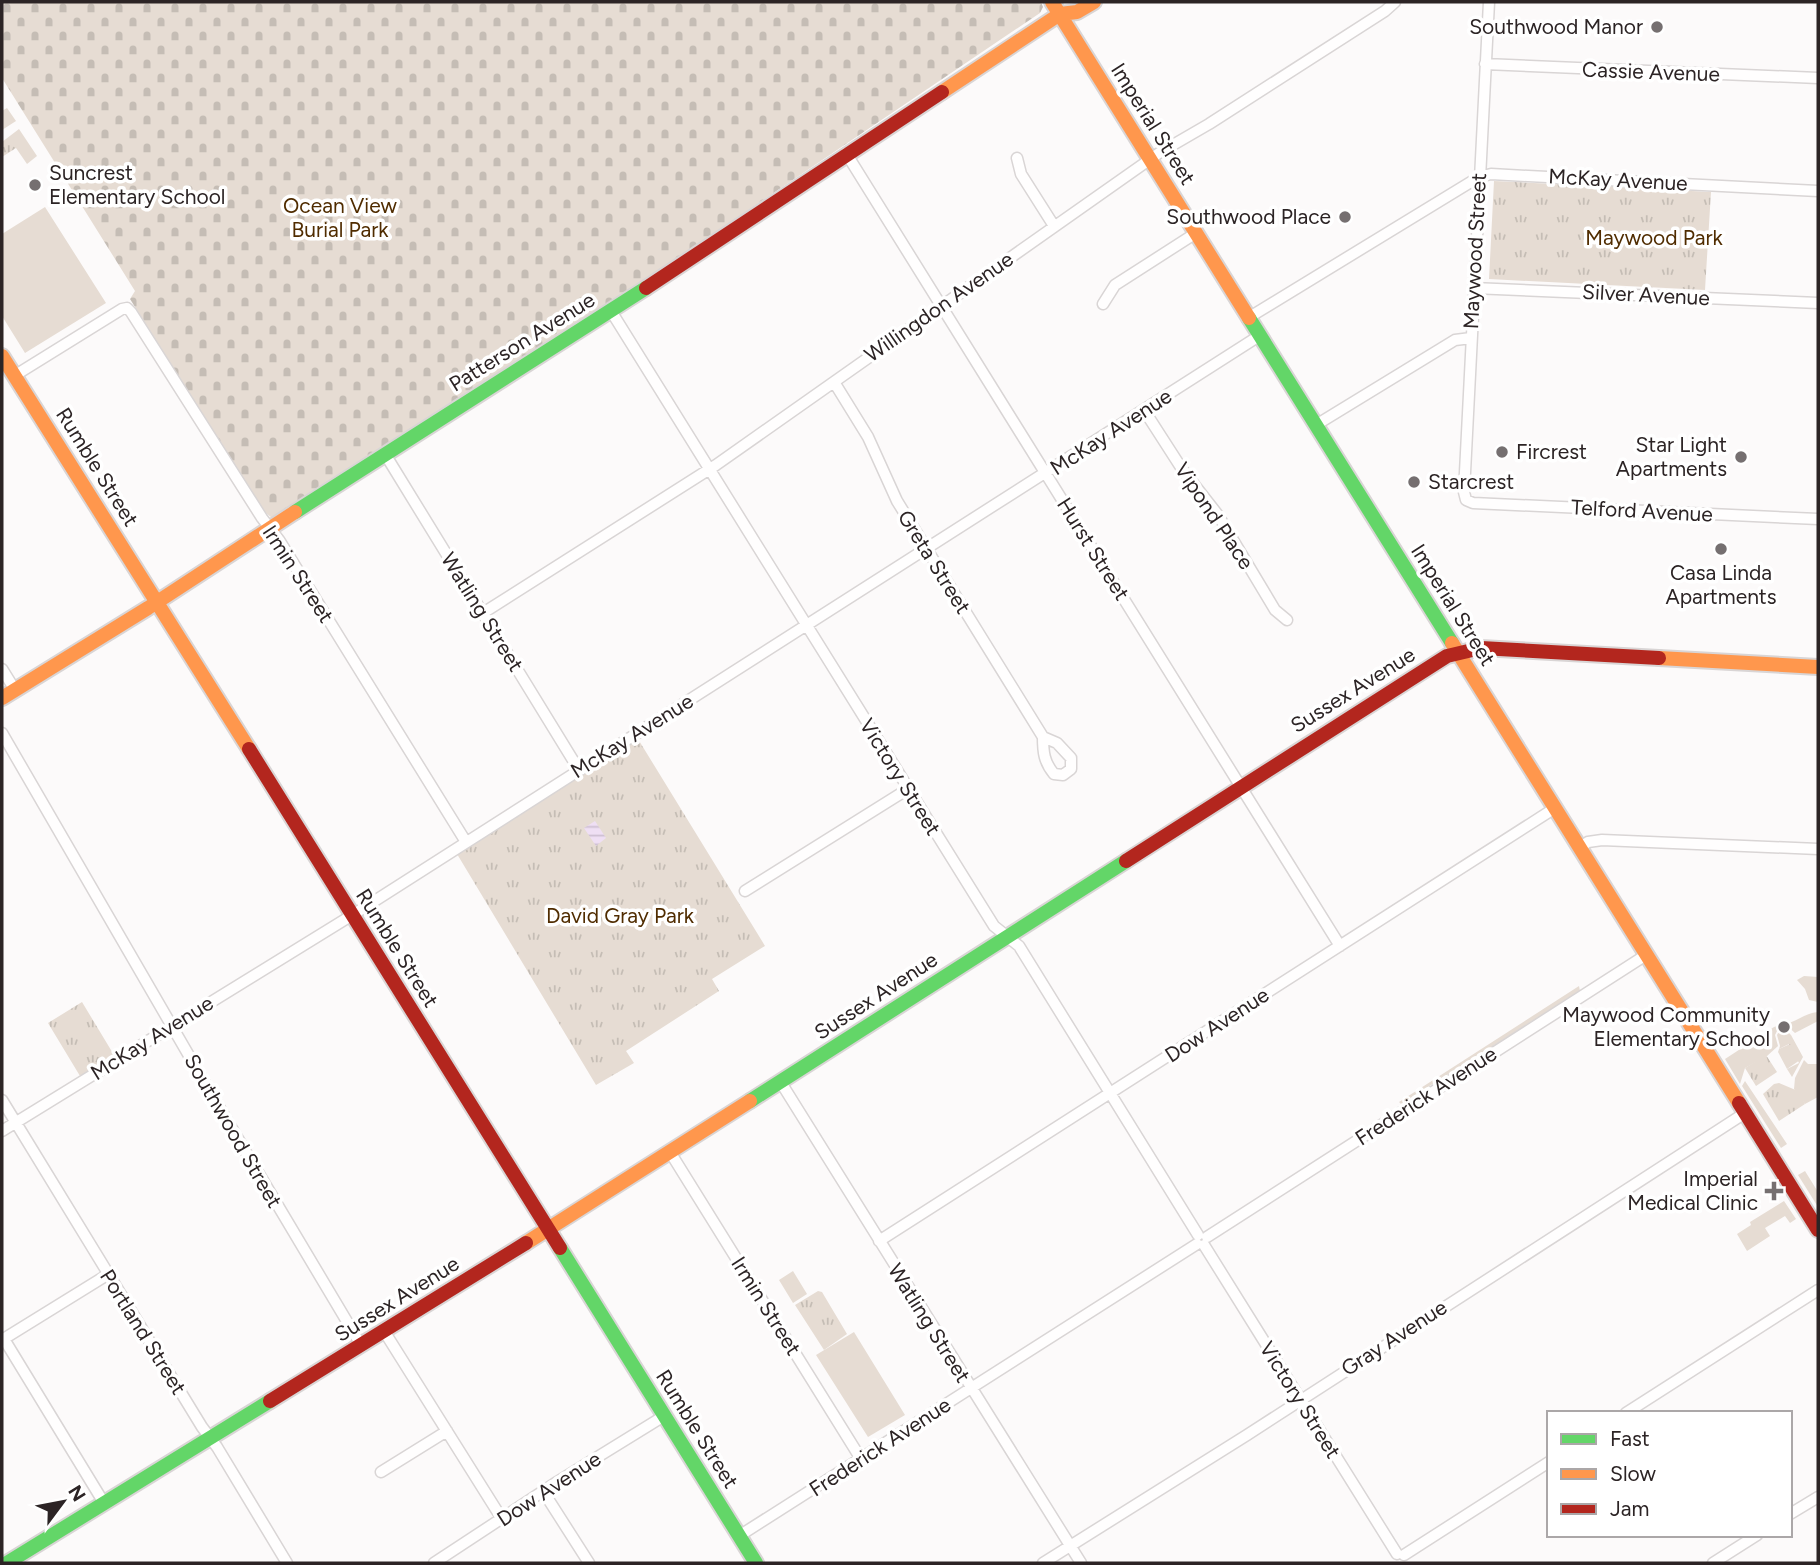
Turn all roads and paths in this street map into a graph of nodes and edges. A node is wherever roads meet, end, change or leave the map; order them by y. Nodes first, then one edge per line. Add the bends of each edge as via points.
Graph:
1 (1069, 2) edge
2 (1094, 2) edge
3 (1395, 2) edge
4 (1489, 2) edge
5 (1056, 8) edge
6 (1485, 64) junction
7 (1818, 78) edge
8 (846, 153) junction
9 (1017, 158) dead end
10 (1150, 159) junction
11 (1479, 177) junction
12 (1818, 191) edge
13 (1054, 226) junction
14 (1196, 233) junction
15 (1473, 288) junction
16 (1818, 303) edge
17 (1103, 304) dead end
18 (941, 306) junction
19 (611, 311) junction
20 (1248, 318) junction
21 (1259, 336) junction
22 (1471, 338) junction
23 (2, 356) edge
24 (14, 376) junction
25 (834, 382) junction
26 (1144, 410) junction
27 (1316, 425) junction
28 (385, 454) junction
29 (708, 470) junction
30 (1046, 473) junction
31 (1466, 500) joint
32 (1818, 519) edge
33 (270, 528) junction
34 (926, 550) junction
35 (158, 603) junction
36 (483, 613) junction
37 (1287, 620) dead end
38 (806, 626) junction
39 (1458, 653) junction
40 (1818, 667) edge
41 (2, 669) edge
42 (15, 690) junction
43 (2, 698) edge
44 (2, 733) edge
45 (1043, 737) dead end
46 (579, 770) junction
47 (1240, 786) junction
48 (908, 789) junction
49 (1555, 808) junction
50 (466, 842) junction
51 (1579, 848) junction
52 (1818, 849) edge
53 (745, 891) dead end
54 (352, 915) junction
55 (1007, 937) junction
56 (1340, 946) junction
57 (1646, 956) junction
58 (172, 1025) junction
59 (780, 1082) junction
60 (1109, 1094) junction
61 (2, 1100) edge
62 (1745, 1113) junction
63 (16, 1123) junction
64 (2, 1131) edge
65 (670, 1152) junction
66 (548, 1230) junction
67 (1818, 1230) edge
68 (1201, 1240) junction
69 (879, 1241) junction
70 (107, 1275) junction
71 (1818, 1290) edge
72 (384, 1331) junction
73 (3, 1340) edge
74 (361, 1345) junction
75 (970, 1388) junction
76 (1300, 1399) junction
77 (1629, 1411) edge
78 (664, 1416) junction
79 (447, 1431) junction
80 (210, 1438) junction
81 (861, 1459) junction
82 (1547, 1463) edge
83 (381, 1472) dead end
84 (543, 1491) junction
85 (1818, 1497) edge
86 (104, 1503) junction
87 (1792, 1513) edge
88 (502, 1519) junction
89 (739, 1536) junction
90 (1754, 1537) edge
91 (1070, 1547) junction
92 (1399, 1559) edge
93 (7, 1563) edge
94 (287, 1563) edge
95 (434, 1563) edge
96 (589, 1563) edge
97 (756, 1563) edge
98 (1043, 1563) edge
99 (1080, 1563) edge
100 (1713, 1563) edge

1 - 5 street
2 - 5 street via 1077,12
3 - 10 street, Willingdon Avenue
4 - 6 street, Maywood Street
5 - 8 street, Patterson Avenue
5 - 10 street, Imperial Street
6 - 7 street, Cassie Avenue
6 - 11 street, Maywood Street
8 - 18 street, Hurst Street
8 - 19 street, Patterson Avenue
9 - 13 street via 1021,174
10 - 13 street, Willingdon Avenue
10 - 14 street, Imperial Street
11 - 12 street, McKay Avenue
11 - 15 street, Maywood Street
11 - 20 street, McKay Avenue
13 - 18 street, Willingdon Avenue
14 - 17 street via 1115,285
14 - 20 street, Imperial Street
15 - 16 street, Silver Avenue
15 - 22 street, Maywood Street
18 - 25 street, Willingdon Avenue
18 - 30 street, Hurst Street
19 - 28 street, Patterson Avenue
19 - 29 street, Victory Street
20 - 21 street, Imperial Street
21 - 26 street, McKay Avenue
21 - 27 street, Imperial Street
22 - 27 street via 1455,340
22 - 31 street, Maywood Street
23 - 24 street, Rumble Street
24 - 33 street, Irmin Street via 127,307
24 - 35 street, Rumble Street
25 - 29 street, Willingdon Avenue
25 - 34 street, Greta Street
26 - 30 street, McKay Avenue
26 - 37 street, Vipond Place via 1218,515 1275,610
27 - 39 street, Imperial Street
28 - 33 street, Patterson Avenue
28 - 36 street, Watling Street
29 - 36 street, Willingdon Avenue
29 - 38 street, Victory Street
30 - 34 street, McKay Avenue
30 - 47 street, Hurst Street
31 - 32 street, Telford Avenue
33 - 35 street, Patterson Avenue
33 - 50 street, Irmin Street
34 - 38 street, McKay Avenue
34 - 45 street, Greta Street
35 - 42 street, Patterson Avenue
35 - 54 street, Rumble Street
36 - 46 street, Watling Street
38 - 46 street, McKay Avenue
38 - 48 street, Victory Street
39 - 40 street, Sussex Avenue via 1481,648
39 - 47 street, Sussex Avenue
39 - 49 street, Imperial Street
41 - 42 street
42 - 43 street, Patterson Avenue
44 - 58 street, Southwood Street
46 - 50 street, McKay Avenue
47 - 55 street, Sussex Avenue
47 - 56 street, Hurst Street
48 - 53 street
48 - 55 street, Victory Street via 994,926
49 - 51 street, Imperial Street
49 - 56 street, Dow Avenue
50 - 54 street, McKay Avenue
51 - 52 street via 1602,840
51 - 57 street, Imperial Street
54 - 58 street, McKay Avenue
54 - 66 street, Rumble Street
55 - 59 street, Sussex Avenue
55 - 60 street, Victory Street via 1019,946
56 - 60 street, Dow Avenue
57 - 62 street, Imperial Street
57 - 68 street, Frederick Avenue
58 - 63 street, McKay Avenue
58 - 74 street, Southwood Street
59 - 65 street, Sussex Avenue
59 - 69 street, Watling Street
60 - 68 street, Victory Street
60 - 69 street, Dow Avenue
61 - 63 street, Portland Street
62 - 67 street, Imperial Street
62 - 76 street, Gray Avenue
63 - 64 street, McKay Avenue
63 - 70 street, Portland Street
65 - 66 street, Sussex Avenue
65 - 81 street, Irmin Street
66 - 72 street, Sussex Avenue
66 - 78 street, Rumble Street
68 - 75 street, Frederick Avenue
68 - 76 street, Victory Street
69 - 75 street, Watling Street
70 - 73 street
70 - 80 street, Portland Street
71 - 77 street
72 - 74 street, Sussex Avenue
72 - 79 street
73 - 86 street
74 - 80 street, Sussex Avenue
75 - 81 street, Frederick Avenue
75 - 91 street, Watling Street
76 - 91 street, Gray Avenue
76 - 92 street, Victory Street
78 - 84 street, Dow Avenue
78 - 89 street, Rumble Street
79 - 83 street
79 - 88 street
80 - 86 street, Sussex Avenue
80 - 94 street, Portland Street
81 - 89 street, Frederick Avenue
82 - 92 street
84 - 88 street, Dow Avenue
84 - 96 street
85 - 87 street
86 - 93 street, Sussex Avenue
88 - 95 street, Dow Avenue
89 - 97 street, Rumble Street
90 - 100 street
91 - 98 street, Gray Avenue
91 - 99 street, Watling Street

